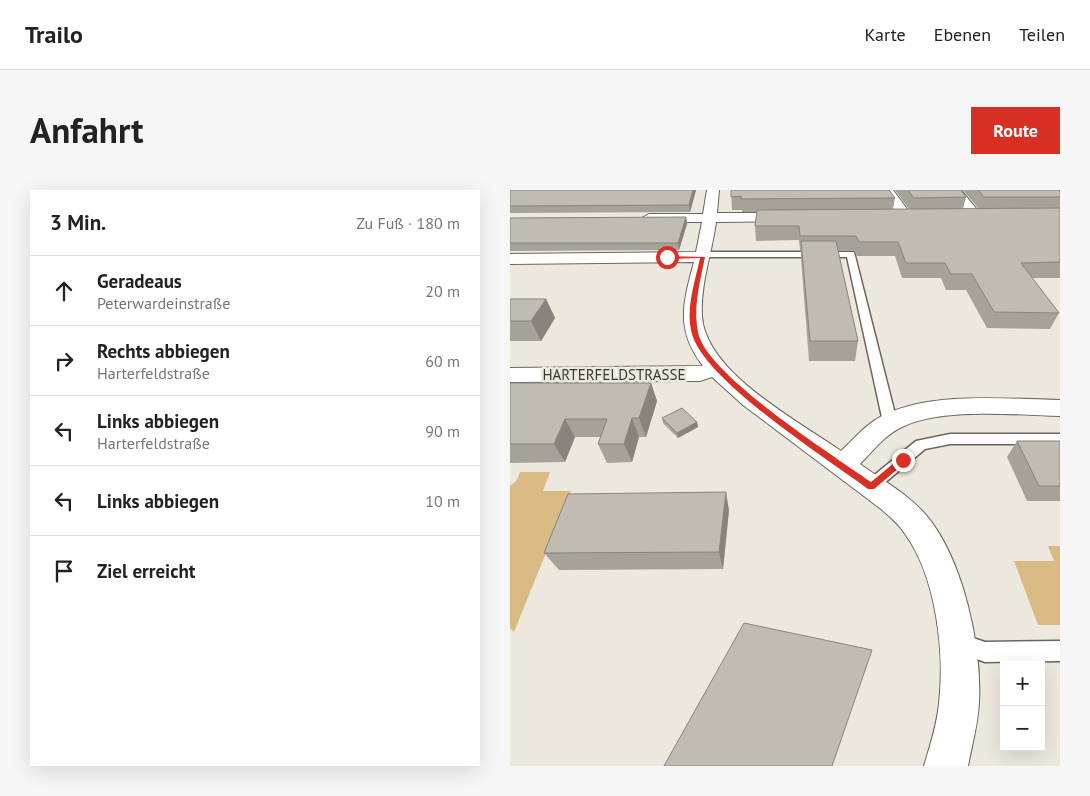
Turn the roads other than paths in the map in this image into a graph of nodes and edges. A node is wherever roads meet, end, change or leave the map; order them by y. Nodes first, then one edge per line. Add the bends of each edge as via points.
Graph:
1 (713, 190) edge
2 (887, 190) edge
3 (955, 190) edge
4 (810, 217) edge
5 (890, 217) edge
6 (956, 217) edge
7 (636, 218) edge
8 (710, 218) junction
9 (703, 256) junction
10 (510, 259) edge
11 (717, 370) junction
12 (510, 375) edge
13 (1060, 408) edge
14 (890, 422) junction
15 (1060, 439) edge
16 (842, 465) junction
17 (871, 486) junction
18 (956, 642) junction
19 (1060, 651) edge
20 (946, 766) edge

1 - 8 street, HARTERFELDSTRASSE
2 - 5 street via 911,217
3 - 6 street via 981,216
4 - 8 street
7 - 8 street
8 - 9 street, HARTERFELDSTRASSE
9 - 10 street
9 - 11 street, HARTERFELDSTRASSE via 693,306 695,334
9 - 14 lane via 851,254
11 - 12 street, HARTERFELDSTRASSE via 700,374
11 - 16 street, HARTERFELDSTRASSE via 748,397
13 - 14 street via 943,408 916,412
14 - 16 street
15 - 17 lane via 950,439 921,445
16 - 17 street, HARTERFELDSTRASSE
17 - 18 street, HARTERFELDSTRASSE via 916,525 934,556 947,587
18 - 19 lane via 985,652
18 - 20 street, HARTERFELDSTRASSE via 960,676 957,724

